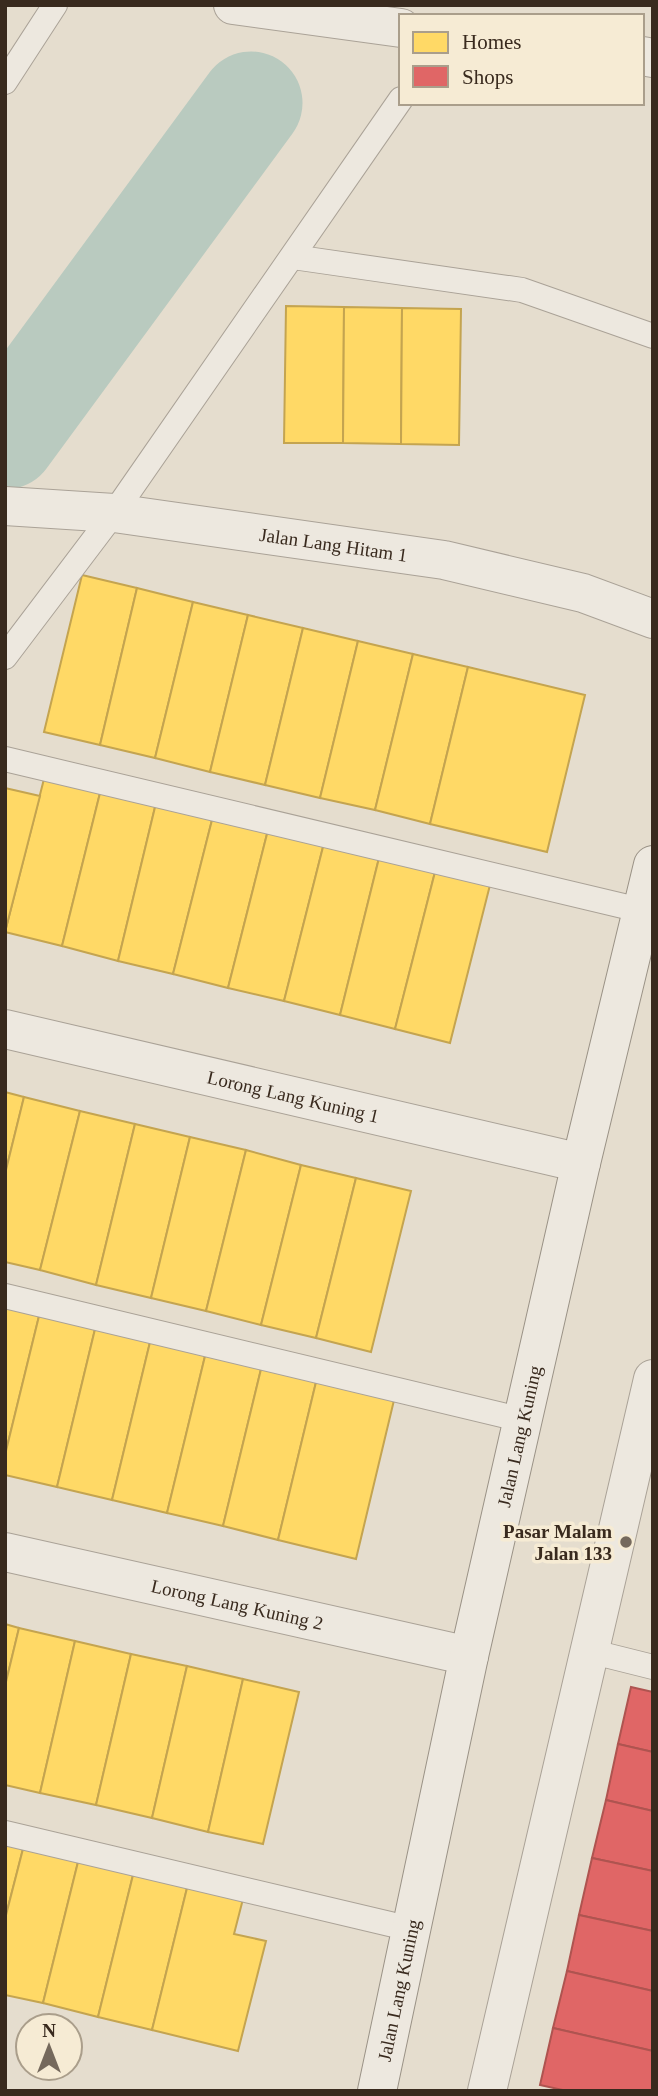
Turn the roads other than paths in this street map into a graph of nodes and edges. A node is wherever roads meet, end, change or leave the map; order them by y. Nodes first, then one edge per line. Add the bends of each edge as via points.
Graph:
1 (55, 5) edge
2 (233, 5) edge
3 (399, 28) edge
4 (5, 82) edge
5 (399, 102) edge
6 (293, 257) junction
7 (653, 336) edge
8 (5, 506) edge
9 (114, 513) junction
10 (653, 619) edge
11 (5, 657) edge
12 (5, 759) edge
13 (653, 865) edge
14 (640, 909) junction
15 (5, 1029) edge
16 (581, 1163) junction
17 (5, 1296) edge
18 (653, 1379) edge
19 (523, 1420) junction
20 (5, 1552) edge
21 (589, 1651) junction
22 (469, 1656) junction
23 (653, 1667) edge
24 (5, 1833) edge
25 (411, 1929) junction
26 (377, 2091) edge
27 (487, 2091) edge

1 - 4 lane
2 - 3 street
5 - 6 lane
6 - 7 lane via 522,290
6 - 9 lane
8 - 9 street, Jalan Lang Hitam 1
9 - 10 street, Jalan Lang Hitam 1 via 444,560 583,593
9 - 11 lane
12 - 14 lane
13 - 14 street, Jalan Lang Kuning
14 - 16 street, Jalan Lang Kuning
15 - 16 street, Lorong Lang Kuning 1
16 - 19 street, Jalan Lang Kuning
17 - 19 lane
18 - 21 street
19 - 22 street, Jalan Lang Kuning
20 - 22 street, Lorong Lang Kuning 2
21 - 23 lane
21 - 27 street
22 - 25 street, Jalan Lang Kuning
24 - 25 lane
25 - 26 street, Jalan Lang Kuning

